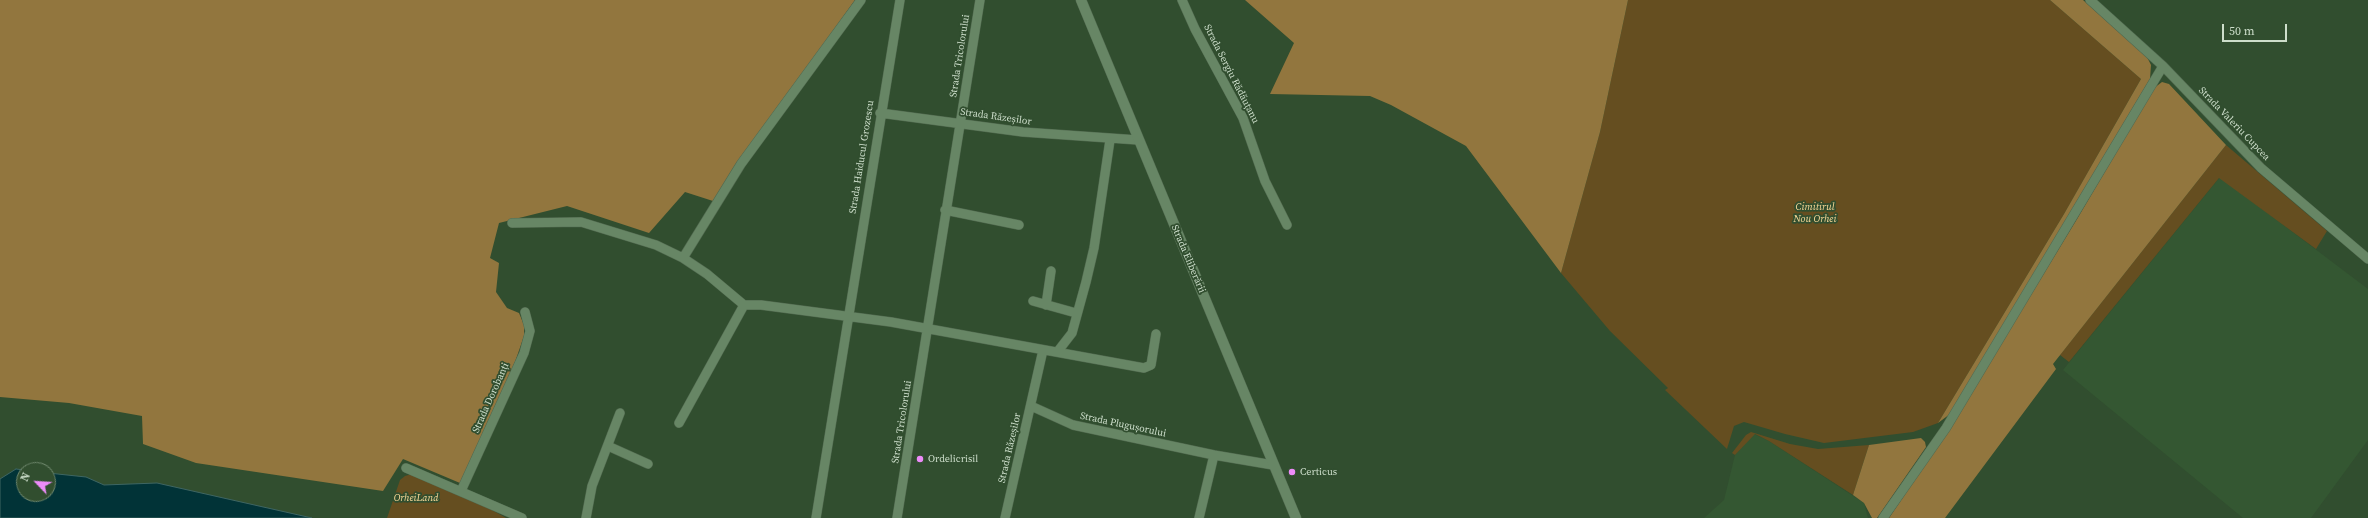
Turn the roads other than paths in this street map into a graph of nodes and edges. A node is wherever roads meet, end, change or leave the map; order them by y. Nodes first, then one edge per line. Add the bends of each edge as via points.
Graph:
1 (861, 0) edge
2 (900, 0) edge
3 (980, 0) edge
4 (1081, 0) edge
5 (1182, 0) edge
6 (2090, 0) edge
7 (2163, 66) junction
8 (880, 113) junction
9 (961, 123) junction
10 (1110, 140) junction
11 (1138, 140) junction
12 (945, 210) junction
13 (512, 223) dead end
14 (1019, 225) dead end
15 (1287, 225) dead end
16 (683, 258) junction
17 (2368, 259) edge
18 (1051, 271) dead end
19 (1033, 301) dead end
20 (1046, 305) junction
21 (744, 306) junction
22 (525, 312) dead end
23 (1076, 313) junction
24 (850, 318) junction
25 (927, 329) junction
26 (1156, 334) dead end
27 (1043, 350) junction
28 (1058, 351) junction
29 (1031, 406) junction
30 (620, 413) dead end
31 (679, 423) dead end
32 (608, 446) junction
33 (1214, 455) junction
34 (648, 464) dead end
35 (1274, 466) junction
36 (406, 468) dead end
37 (461, 491) junction
38 (522, 518) edge
39 (586, 518) edge
40 (816, 518) edge
41 (897, 518) edge
42 (1005, 518) edge
43 (1199, 518) edge
44 (1296, 518) edge
45 (1883, 518) edge

1 - 16 street via 746,158
2 - 8 street, Strada Haiducul Grozescu
3 - 9 street, Strada Tricolorului
4 - 11 street, Strada Eliberării
5 - 15 street, Strada Sergiu Rădăuțanu via 1242,118 1265,181
6 - 7 street, Strada Valeriu Cupcea
7 - 17 street, Strada Valeriu Cupcea via 2261,168
7 - 45 street via 1946,428
8 - 9 street, Strada Răzeșilor
8 - 24 street, Strada Haiducul Grozescu
9 - 10 street, Strada Răzeșilor
9 - 12 street, Strada Tricolorului
10 - 11 street, Strada Răzeșilor
10 - 23 street via 1094,248
11 - 35 street, Strada Eliberării
12 - 14 street
12 - 25 street, Strada Tricolorului
13 - 16 street via 590,224 656,244
16 - 21 street via 707,274
18 - 20 street
19 - 20 street
20 - 23 street
21 - 24 street via 761,305
21 - 31 street
22 - 37 street, Strada Dorobanți via 530,331 524,352
23 - 28 street via 1072,333
24 - 25 street
24 - 40 street, Strada Haiducul Grozescu via 830,419
25 - 27 street
25 - 41 street, Strada Tricolorului
26 - 28 street via 1151,365 1148,368
27 - 28 street
27 - 29 street, Strada Răzeșilor
29 - 33 street, Strada Plugușorului via 1073,425
29 - 42 street, Strada Răzeșilor
30 - 32 street
32 - 34 street
32 - 39 street via 592,486
33 - 35 street, Strada Plugușorului
33 - 43 street
35 - 44 street, Strada Eliberării
36 - 37 street
37 - 38 street

